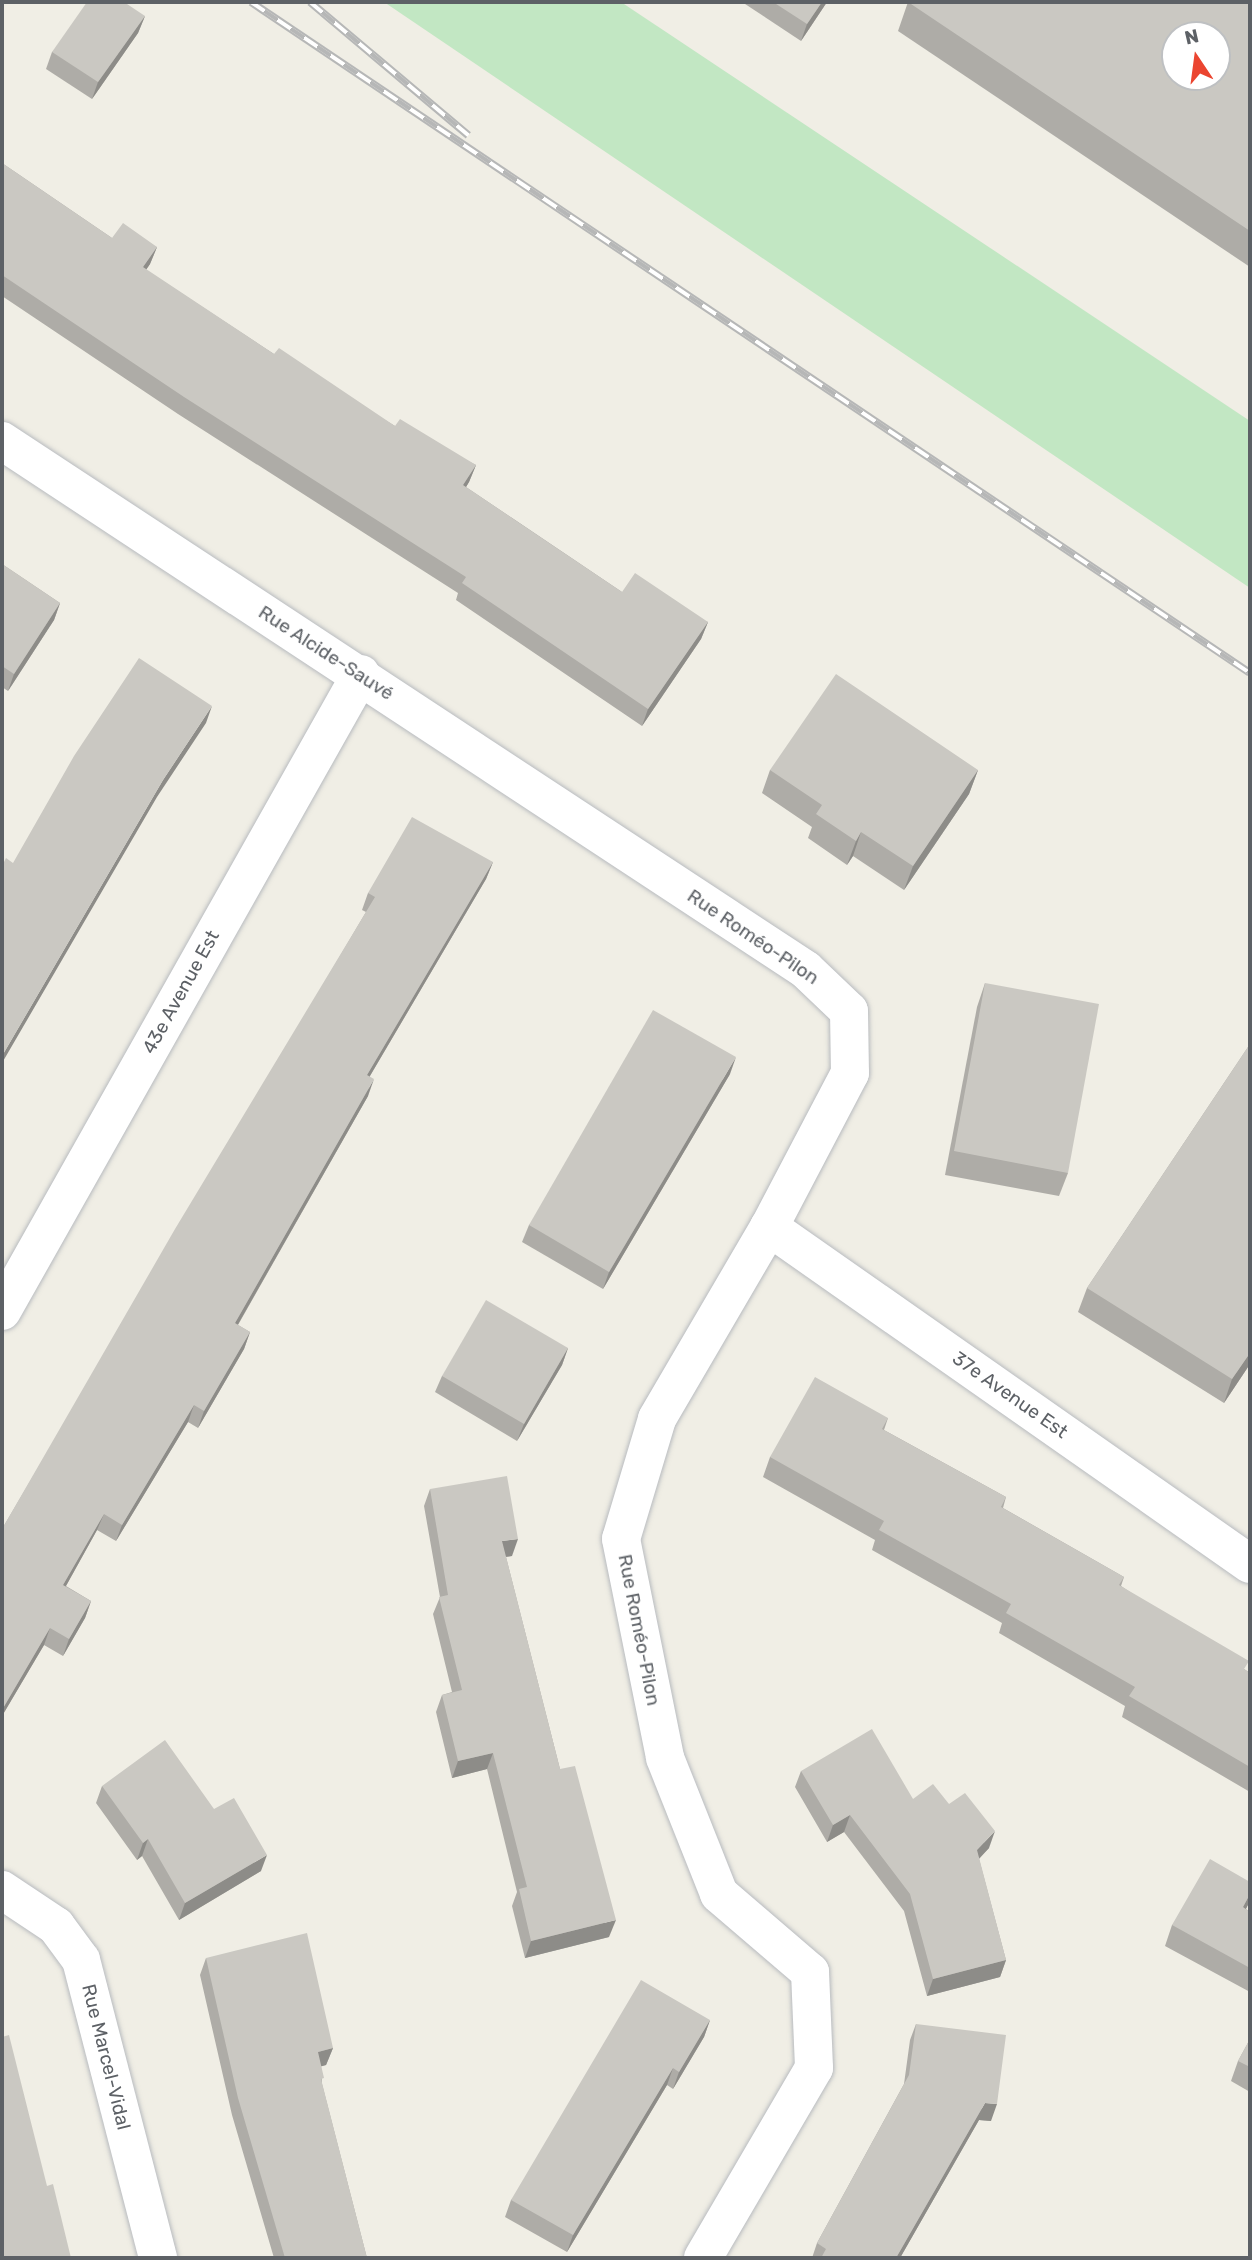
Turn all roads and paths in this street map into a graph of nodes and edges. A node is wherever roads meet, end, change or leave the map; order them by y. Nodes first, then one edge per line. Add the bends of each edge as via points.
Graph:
1 (2, 441) edge
2 (360, 674) junction
3 (648, 869) joint
4 (769, 1227) junction
5 (2, 1311) edge
6 (1250, 1564) edge
7 (2, 1890) edge
8 (158, 2258) edge
9 (703, 2258) edge

1 - 2 street, Rue Alcide-Sauvé
2 - 3 street, Rue Alcide-Sauvé
2 - 5 street, 43e Avenue Est
3 - 4 street, Rue Roméo-Pilon via 806,970 849,1011 850,1073
4 - 6 street, 37e Avenue Est
4 - 9 street, Rue Roméo-Pilon via 657,1419 621,1538 665,1758 719,1894 810,1972 814,2068
7 - 8 street, Rue Marcel-Vidal via 56,1926 81,1960

